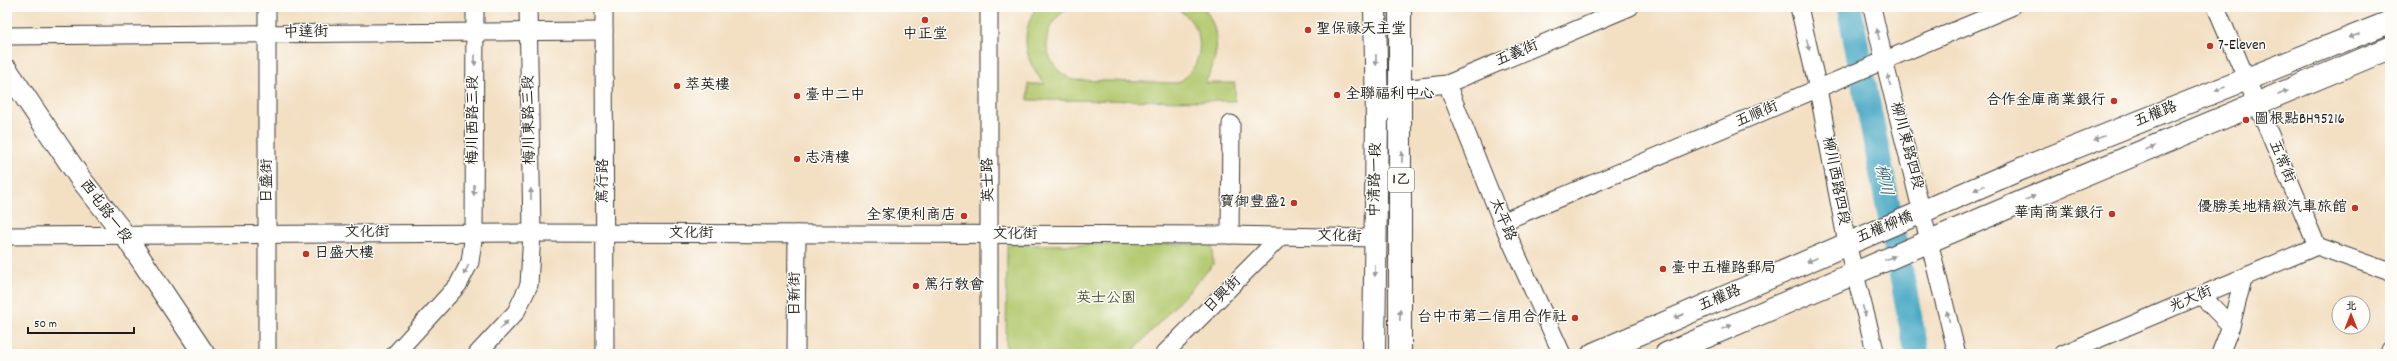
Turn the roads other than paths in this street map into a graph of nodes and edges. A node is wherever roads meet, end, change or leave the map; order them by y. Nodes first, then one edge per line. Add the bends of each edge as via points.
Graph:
1 (267, 7) edge
2 (475, 7) edge
3 (528, 7) edge
4 (604, 7) edge
5 (989, 7) edge
6 (1375, 7) edge
7 (1400, 7) edge
8 (1630, 7) edge
9 (1799, 7) edge
10 (1872, 7) edge
11 (2012, 7) edge
12 (2216, 7) edge
13 (2390, 22) edge
14 (604, 31) junction
15 (475, 32) junction
16 (528, 32) junction
17 (267, 33) junction
18 (7, 36) edge
19 (2390, 48) edge
20 (1876, 63) junction
21 (7, 70) edge
22 (2245, 79) junction
23 (1447, 84) junction
24 (1824, 86) junction
25 (1402, 89) junction
26 (2256, 104) junction
27 (1377, 120) junction
28 (1231, 124) dead end
29 (1923, 212) junction
30 (1502, 222) junction
31 (532, 232) junction
32 (268, 233) junction
33 (474, 233) junction
34 (124, 234) junction
35 (604, 234) junction
36 (797, 234) junction
37 (989, 235) junction
38 (1230, 235) junction
39 (7, 236) edge
40 (1282, 236) junction
41 (1375, 238) junction
42 (1930, 241) junction
43 (1847, 244) junction
44 (2318, 246) junction
45 (2390, 272) edge
46 (1854, 273) junction
47 (2243, 279) junction
48 (2202, 296) junction
49 (2231, 326) junction
50 (2390, 350) edge
51 (204, 354) edge
52 (267, 354) edge
53 (395, 354) edge
54 (477, 354) edge
55 (605, 354) edge
56 (796, 354) edge
57 (989, 354) edge
58 (1164, 354) edge
59 (1374, 354) edge
60 (1400, 354) edge
61 (1562, 354) edge
62 (1593, 354) edge
63 (1666, 354) edge
64 (1876, 354) edge
65 (1957, 354) edge
66 (2064, 354) edge
67 (2220, 354) edge
68 (2389, 354) edge

1 - 17 street, 日盛街
2 - 15 street, 梅川西路三段
3 - 16 street, 梅川東路三段
4 - 14 street, 篤行路
5 - 37 street, 英士路
6 -> 27 main road, 中清路一段 / 1乙
7 - 25 main road, 中清路一段 / 1乙
8 - 23 street, 五義街
9 -> 24 street, 柳川西路四段
20 -> 10 street, 柳川東路四段
11 - 20 street, 五順街
12 - 22 street, 五常街
13 -> 22 main road, 五權路
14 - 16 street, 中達街
14 - 35 street, 篤行路
15 - 16 street, 中達街
15 - 17 street, 中達街
15 -> 33 street, 梅川西路三段
31 -> 16 street, 梅川東路三段
17 - 18 street, 中達街
17 - 32 street, 日盛街
26 -> 19 main road, 五權路
20 - 24 street, 五順街
29 -> 20 street, 柳川東路四段
21 - 34 street, 西屯路一段 via 80,178
22 - 26 street, 五常街
22 -> 29 main road, 五權路 via 2021,169
23 - 25 street, 五義街
23 - 30 street, 太平路
24 - 30 street, 五順街
24 - 43 street, 柳川西路四段
25 - 27 street
60 -> 25 main road, 中清路一段 / 1乙
42 -> 26 main road, 五權路
26 - 44 street, 五常街
27 - 41 main road, 中清路一段 / 1乙
28 - 38 street
29 - 42 street, 柳川東路四段
29 - 43 main road, 五權柳橋
30 - 61 street, 太平路
31 - 33 street, 文化街
31 - 35 street, 文化街
54 -> 31 street, 梅川東路三段 via 516,312 529,286
32 - 33 street, 文化街
32 - 34 street, 文化街
32 - 52 street, 日盛街
33 -> 53 street, 梅川西路三段 via 470,262 458,286
34 - 39 street, 文化街
34 - 51 street, 西屯路一段
35 - 36 street, 文化街
35 - 55 street, 篤行路
36 - 37 street, 文化街
36 - 56 street, 日新街
37 - 38 street, 文化街
37 - 57 street, 英士路
38 - 40 street, 文化街
40 - 41 street, 文化街
40 - 58 street, 日興街
41 -> 59 main road, 中清路一段 / 1乙
46 -> 42 main road, 五權柳橋
65 -> 42 street, 柳川東路四段
43 - 46 street, 柳川西路四段
43 -> 62 main road, 五權路
44 - 45 street
44 - 47 street, 光大街
63 -> 46 main road, 五權路
46 -> 64 street, 柳川西路四段
47 - 48 street, 光大街
47 - 49 street
48 - 49 street
48 - 66 street, 光大街
49 - 67 street
50 - 68 street

